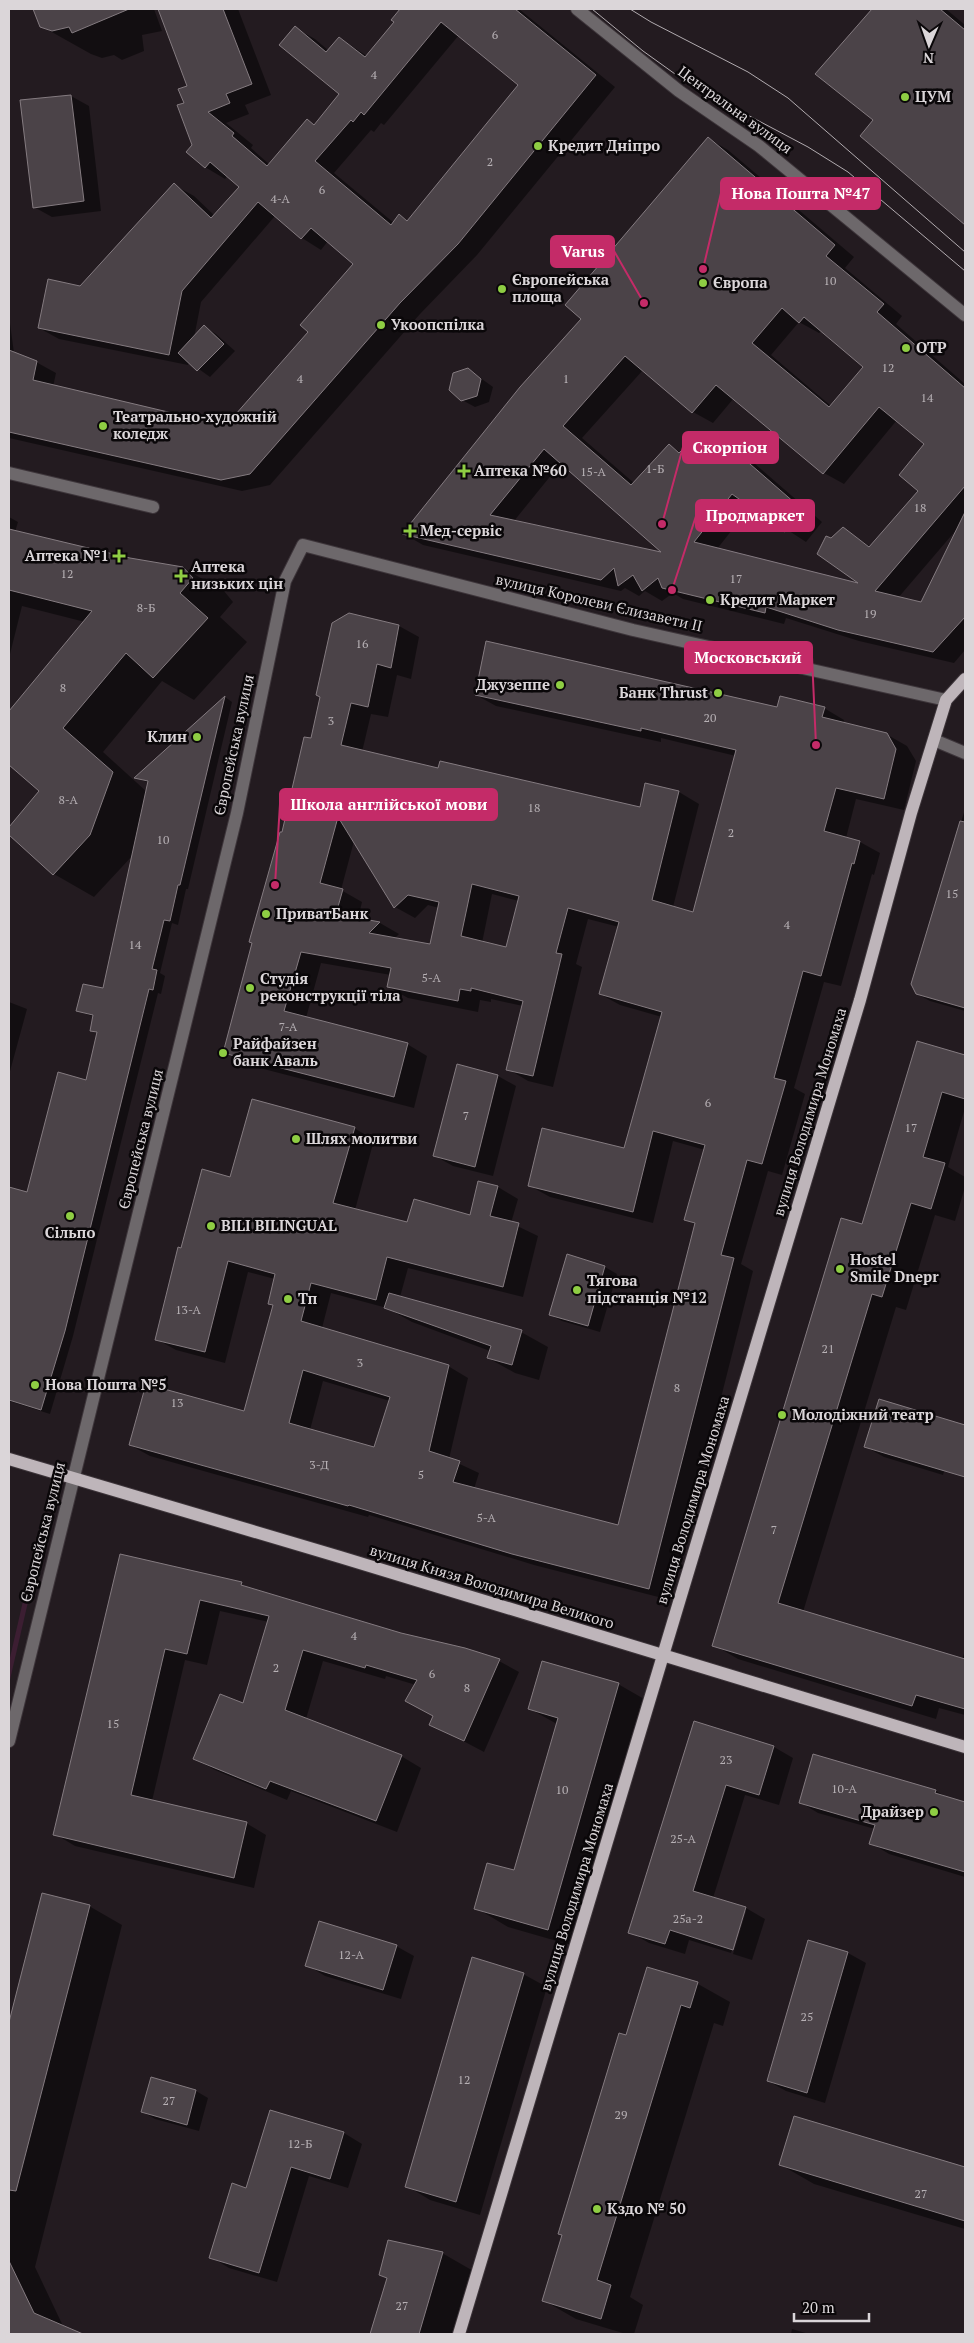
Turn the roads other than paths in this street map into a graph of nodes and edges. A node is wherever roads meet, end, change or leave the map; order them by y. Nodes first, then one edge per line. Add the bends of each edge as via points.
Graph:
1 (577, 9) edge
2 (965, 315) edge
3 (9, 473) edge
4 (153, 507) dead end
5 (303, 546) joint
6 (965, 679) edge
7 (946, 700) junction
8 (934, 740) junction
9 (965, 753) edge
10 (9, 1459) edge
11 (73, 1478) junction
12 (663, 1656) junction
13 (9, 1741) edge
14 (965, 1747) edge
15 (459, 2334) edge

1 - 2 street, Центральна вулиця via 679,91 753,141
3 - 4 street
5 - 7 street, вулиця Королеви Єлизавети ІІ via 624,628
5 - 11 street, Європейська вулиця via 285,581 233,831
6 - 7 main road, вулиця Володимира Мономаха
7 - 8 main road, вулиця Володимира Мономаха
8 - 9 street
8 - 12 main road, вулиця Володимира Мономаха via 860,1000
10 - 11 main road, вулиця Князя Володимира Великого
11 - 12 main road, вулиця Князя Володимира Великого
11 - 13 street, Європейська вулиця
12 - 14 main road, вулиця Князя Володимира Великого
12 - 15 main road, вулиця Володимира Мономаха

